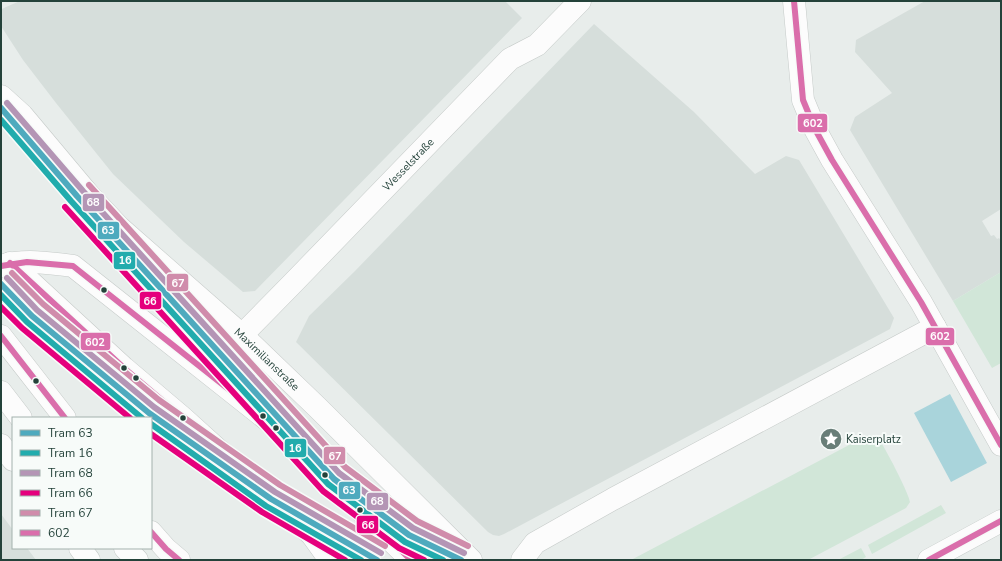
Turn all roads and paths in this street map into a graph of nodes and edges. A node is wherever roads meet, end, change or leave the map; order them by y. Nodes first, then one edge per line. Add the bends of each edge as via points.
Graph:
1 (580, 1) edge
2 (794, 1) edge
3 (1, 93) edge
4 (6, 265) edge
5 (935, 326) junction
6 (242, 335) junction
7 (1, 336) edge
8 (4, 396) edge
9 (20, 417) edge
10 (64, 417) edge
11 (1, 445) edge
12 (1001, 445) edge
13 (12, 459) edge
14 (1001, 520) edge
15 (152, 533) edge
16 (81, 549) edge
17 (126, 549) edge
18 (89, 560) edge
19 (137, 560) edge
20 (178, 560) edge
21 (330, 560) edge
22 (411, 560) edge
23 (471, 560) edge
24 (522, 560) edge
25 (929, 560) edge

1 - 6 street, Wesselstraße via 537,45 510,59
2 - 5 street via 803,100 810,137 832,160
3 - 6 street, Maximilianstraße via 120,228
4 - 21 street via 288,512 312,535
4 - 22 street via 53,263 73,266 270,422
5 - 12 street
5 - 24 street via 535,543
6 - 23 street, Maximilianstraße
7 - 10 street
8 - 9 street
11 - 13 street
14 - 25 street
15 - 20 street
16 - 18 street
17 - 19 street

